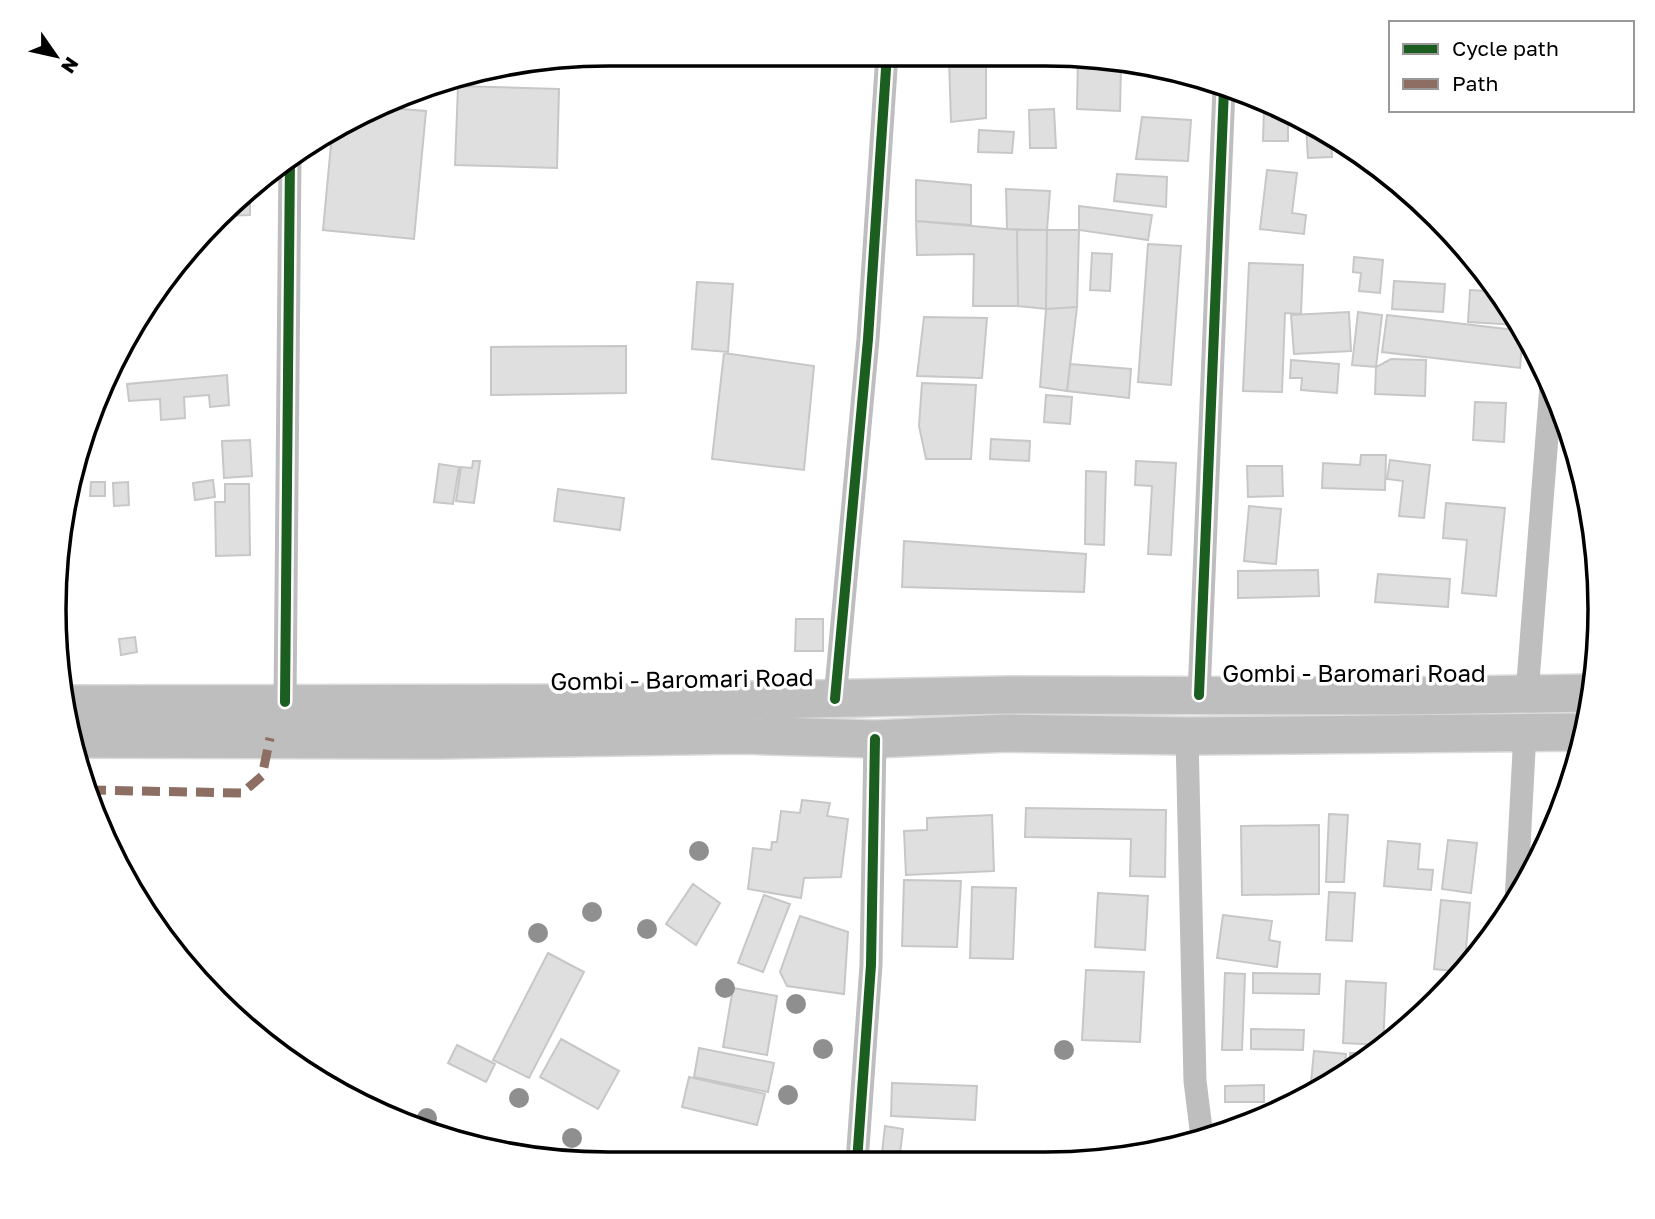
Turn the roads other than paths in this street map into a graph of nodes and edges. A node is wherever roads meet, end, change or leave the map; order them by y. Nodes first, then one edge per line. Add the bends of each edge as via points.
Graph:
1 (886, 66) edge
2 (1224, 96) edge
3 (290, 171) edge
4 (1549, 408) edge
5 (1582, 693) edge
6 (1527, 694) junction
7 (1199, 695) junction
8 (835, 699) junction
9 (184, 702) junction
10 (285, 702) junction
11 (75, 704) edge
12 (1525, 732) junction
13 (1574, 732) edge
14 (1187, 736) junction
15 (83, 739) edge
16 (875, 739) junction
17 (180, 740) junction
18 (1517, 879) edge
19 (1201, 1130) edge
20 (858, 1152) edge

1 - 8 street via 868,340
2 - 7 street
3 - 10 street
4 - 6 street
5 - 6 main road, Gombi - Baromari Road
6 - 7 main road, Gombi - Baromari Road
7 - 8 main road, Gombi - Baromari Road
8 - 10 main road, Gombi - Baromari Road
9 - 10 main road, Gombi - Baromari Road
9 - 11 main road, Gombi - Baromari Road
9 - 17 main road
12 - 13 main road
12 - 14 main road
12 - 18 street
14 - 16 main road via 1007,733
14 - 19 street via 1195,1081
15 - 17 main road
16 - 17 main road via 741,735
16 - 20 street via 871,965

